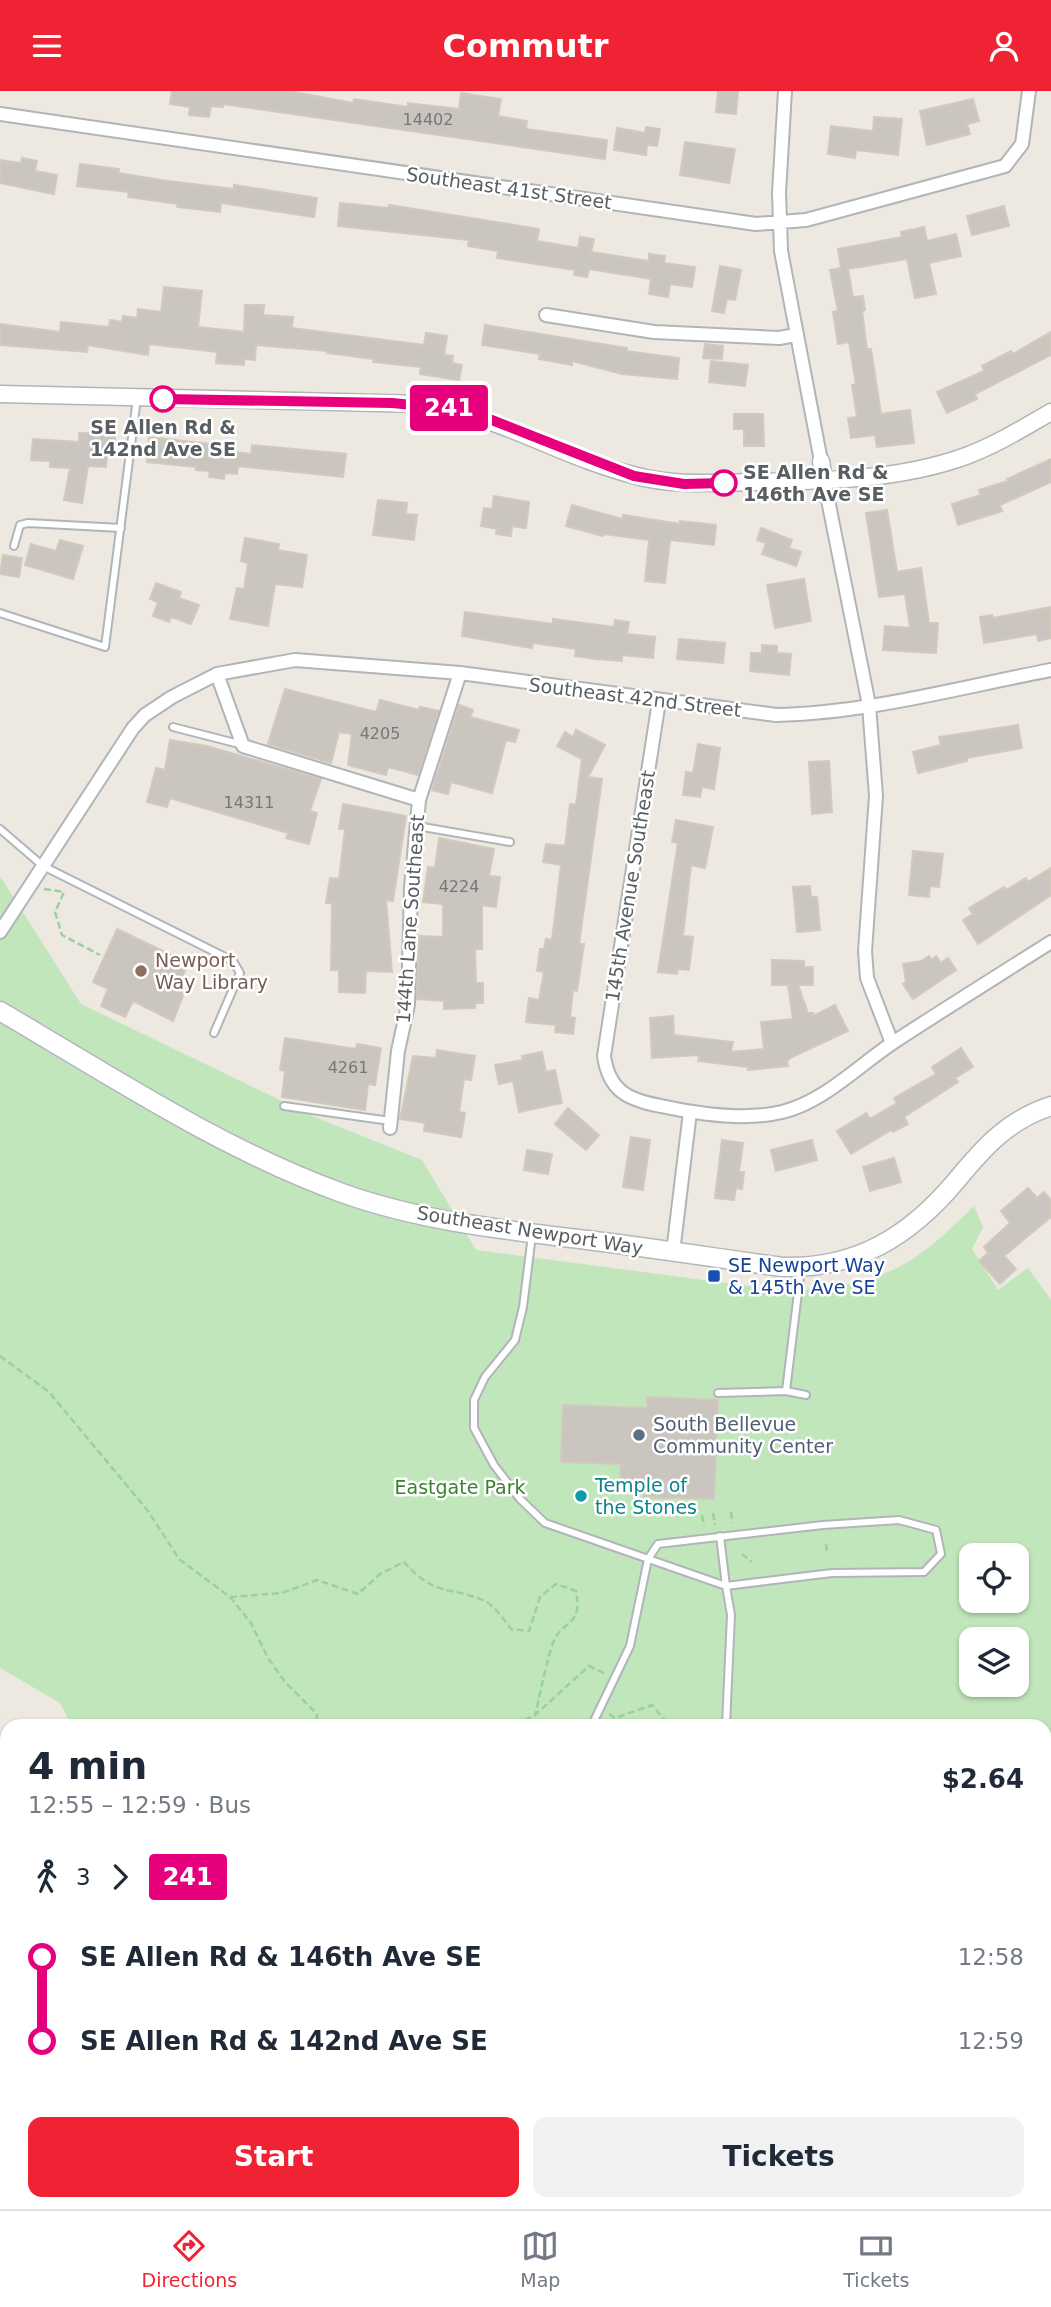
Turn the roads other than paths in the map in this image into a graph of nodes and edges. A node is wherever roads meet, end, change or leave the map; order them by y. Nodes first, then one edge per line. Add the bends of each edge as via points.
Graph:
1 (785, 91) edge
2 (1029, 91) edge
3 (0, 114) edge
4 (779, 222) junction
5 (546, 315) dead end
6 (796, 335) junction
7 (0, 394) edge
8 (137, 398) junction
9 (1051, 412) edge
10 (821, 461) joint
11 (824, 480) junction
12 (121, 528) junction
13 (14, 546) dead end
14 (0, 613) edge
15 (1051, 670) edge
16 (460, 673) junction
17 (217, 674) junction
18 (659, 701) junction
19 (869, 705) junction
20 (173, 727) dead end
21 (243, 745) junction
22 (419, 800) junction
23 (417, 826) junction
24 (0, 829) edge
25 (510, 842) dead end
26 (43, 866) junction
27 (0, 932) edge
28 (1051, 942) edge
29 (0, 1011) edge
30 (214, 1033) dead end
31 (892, 1043) junction
32 (284, 1106) dead end
33 (1051, 1107) edge
34 (690, 1112) junction
35 (390, 1125) joint
36 (532, 1233) junction
37 (673, 1252) junction
38 (801, 1267) junction
39 (786, 1391) junction
40 (718, 1393) dead end
41 (806, 1395) dead end
42 (720, 1536) junction
43 (648, 1559) junction
44 (726, 1586) junction
45 (595, 1719) edge
46 (726, 1719) edge

1 - 4 street
2 - 4 street, Southeast 41st Street via 1022,144 1012,161 819,217
3 - 4 street, Southeast 41st Street via 756,223
4 - 6 street
5 - 6 street via 654,332
6 - 10 street
7 - 8 street
8 - 11 street via 421,404 484,417 634,476 684,484
8 - 12 lane
9 - 11 street via 965,457 913,471
10 - 11 street
11 - 19 street
12 - 13 lane via 28,523 20,525
12 - 14 lane via 105,647
15 - 19 street, Southeast 42nd Street
16 - 17 street, Southeast 42nd Street via 295,660
16 - 18 street, Southeast 42nd Street
16 - 22 street, 144th Lane Southeast
17 - 21 street
17 - 26 street, Southeast 42nd Street via 172,697 133,727
18 - 19 street, Southeast 42nd Street via 776,715
18 - 34 street, 145th Avenue Southeast via 605,1040 606,1071 612,1084 635,1101
19 - 31 street via 876,808 865,951 867,978
20 - 21 lane
21 - 22 street
22 - 23 street, 144th Lane Southeast
23 - 25 lane
23 - 35 street, 144th Lane Southeast via 408,1005
24 - 26 lane
26 - 27 street, Southeast 42nd Street
26 - 30 lane via 233,961 240,973
28 - 31 street
29 - 36 main road, Southeast Newport Way via 181,1118 306,1178 390,1207
31 - 34 street via 829,1089 783,1112
32 - 35 lane
33 - 38 main road, Southeast Newport Way via 1019,1119 993,1137 907,1231 853,1257
34 - 37 street
36 - 37 main road, Southeast Newport Way
36 - 43 lane via 515,1340 485,1377 474,1400 474,1428 494,1465 545,1523
37 - 38 main road, Southeast Newport Way
38 - 39 lane
39 - 40 lane
39 - 41 lane
42 - 43 lane via 658,1543
42 - 44 lane
42 - 44 lane via 899,1520 936,1529 941,1554 924,1572 832,1573
43 - 44 lane
43 - 45 lane via 630,1646
44 - 46 lane via 731,1615

